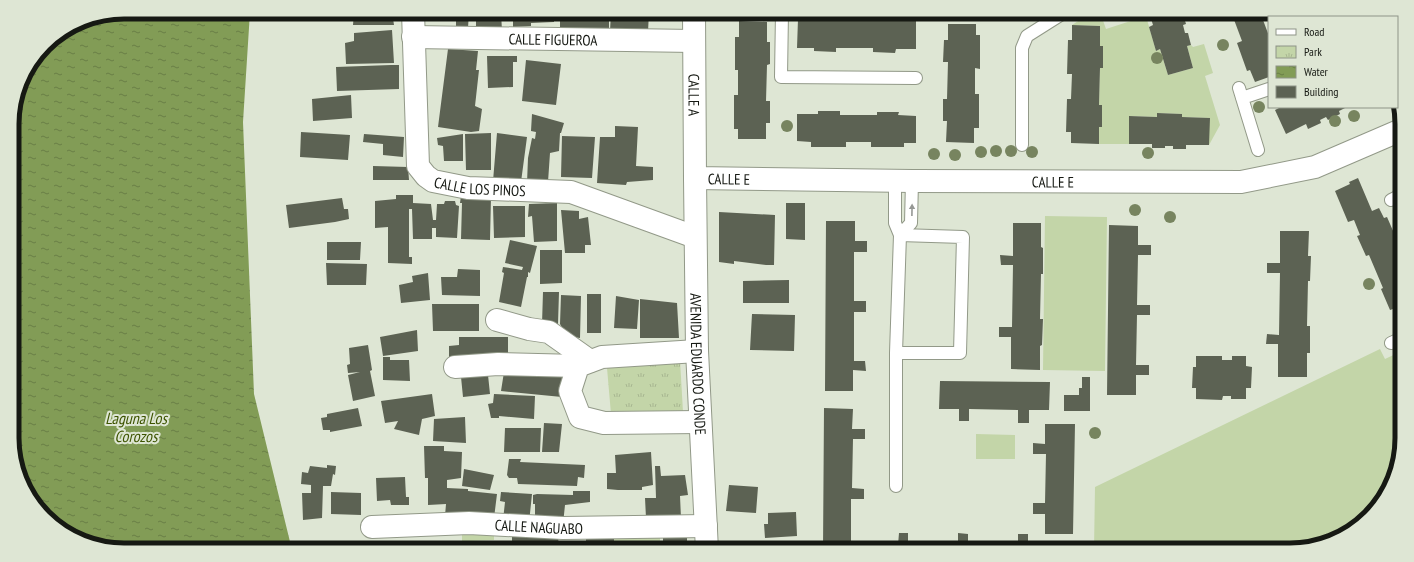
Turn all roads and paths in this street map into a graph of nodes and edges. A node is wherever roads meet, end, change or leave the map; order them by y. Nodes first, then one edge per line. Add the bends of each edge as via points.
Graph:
1 (413, 19) edge
2 (694, 19) edge
3 (782, 19) edge
4 (1054, 19) edge
5 (413, 37) junction
6 (694, 41) junction
7 (916, 78) dead end
8 (1268, 89) edge
9 (1395, 133) edge
10 (1022, 145) dead end
11 (1258, 150) dead end
12 (695, 178) junction
13 (903, 181) junction
14 (900, 235) junction
15 (695, 237) junction
16 (498, 320) dead end
17 (697, 351) junction
18 (896, 353) junction
19 (584, 364) junction
20 (455, 367) dead end
21 (699, 422) junction
22 (896, 486) dead end
23 (706, 526) junction
24 (372, 527) dead end
25 (707, 543) edge

1 - 5 street, CALLE LOS PINOS
2 - 6 street, CALLE A
3 - 7 lane via 781,77
4 - 10 lane via 1027,36 1022,48
5 - 6 street, CALLE FIGUEROA
5 - 15 street, CALLE LOS PINOS via 418,166 433,181 468,188 571,192
6 - 12 street, CALLE A
8 - 11 lane via 1240,93
9 - 13 street, CALLE E via 1314,167 1242,182
12 - 13 street, CALLE E
12 - 15 street, AVENIDA EDUARDO CONDE
13 - 14 lane via 895,223
14 -> 13 lane via 911,223
14 - 18 lane
14 - 18 lane via 963,237 960,353
15 - 17 street, AVENIDA EDUARDO CONDE
16 - 19 street via 549,332
17 - 19 street via 602,357
17 - 21 street, AVENIDA EDUARDO CONDE
18 - 22 lane
19 - 20 street
19 - 21 street via 570,391 580,417 604,423
21 - 23 street, AVENIDA EDUARDO CONDE
23 - 24 street, CALLE NAGUABO via 563,528 469,523
23 - 25 street, AVENIDA EDUARDO CONDE

